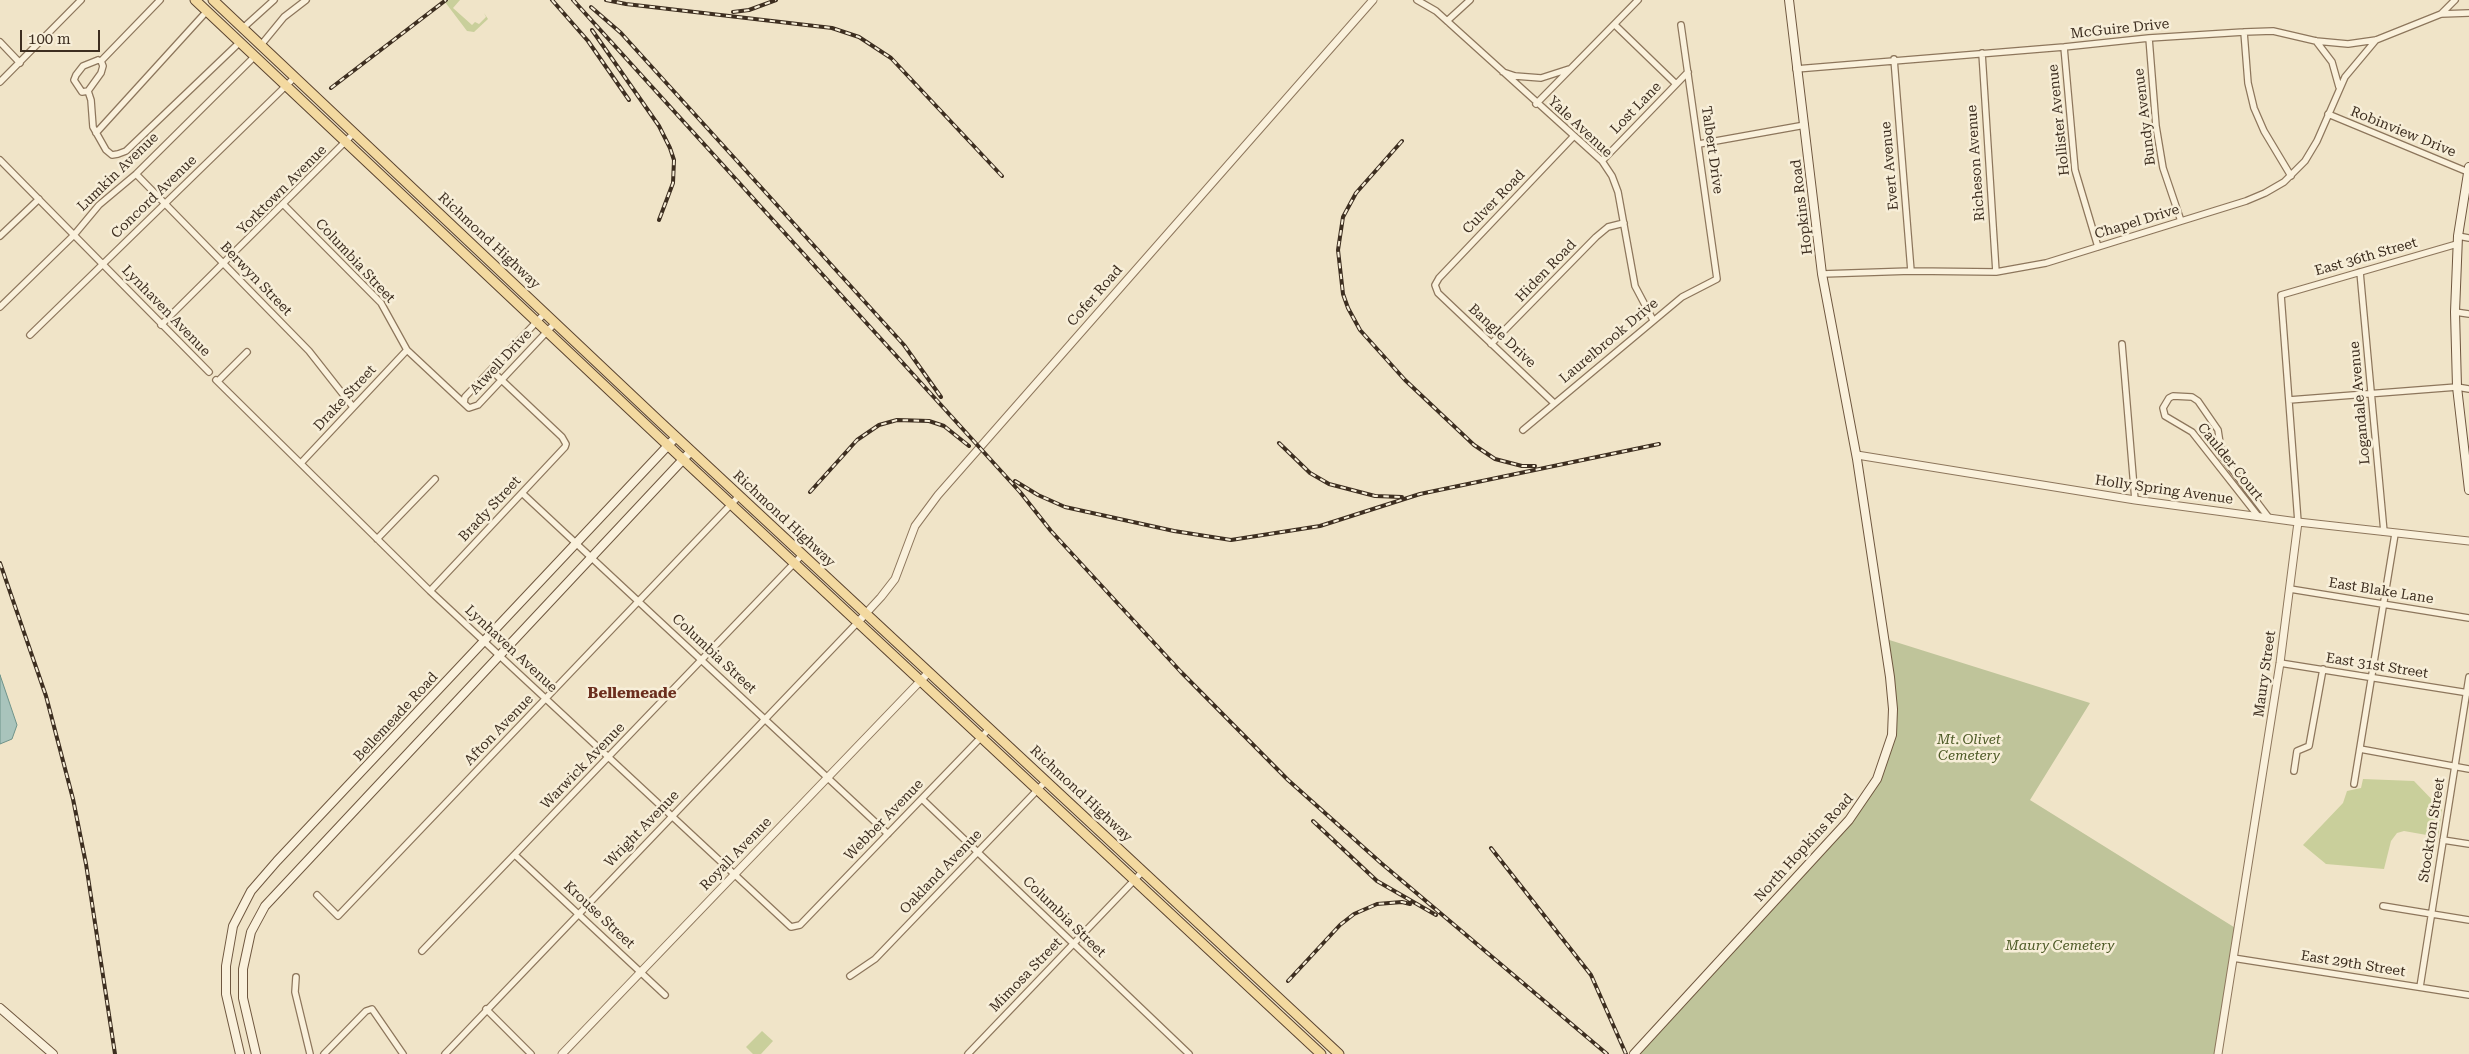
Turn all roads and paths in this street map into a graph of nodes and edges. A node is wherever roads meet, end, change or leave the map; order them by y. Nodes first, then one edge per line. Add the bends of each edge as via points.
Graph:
1 (81, 0) edge
2 (160, 0) edge
3 (195, 0) edge
4 (213, 0) edge
5 (274, 0) edge
6 (306, 0) edge
7 (1373, 0) edge
8 (1416, 0) edge
9 (1470, 0) edge
10 (1638, 0) edge
11 (1789, 0) edge
12 (2455, 0) edge
13 (207, 11) junction
14 (2469, 13) edge
15 (2441, 14) junction
16 (1447, 21) junction
17 (1615, 25) junction
18 (1681, 25) dead end
19 (243, 28) junction
20 (2244, 32) junction
21 (2149, 38) junction
22 (2376, 40) junction
23 (2316, 41) junction
24 (0, 42) edge
25 (240, 42) junction
26 (261, 45) junction
27 (2064, 47) junction
28 (1982, 53) junction
29 (255, 56) junction
30 (1894, 60) junction
31 (101, 61) junction
32 (20, 63) junction
33 (1573, 67) junction
34 (1796, 69) junction
35 (1501, 72) junction
36 (1688, 72) junction
37 (295, 77) junction
38 (0, 82) edge
39 (1676, 84) junction
40 (286, 86) junction
41 (2339, 88) junction
42 (88, 91) junction
43 (1536, 104) junction
44 (2328, 114) junction
45 (1805, 125) junction
46 (96, 133) junction
47 (354, 134) junction
48 (1573, 137) junction
49 (346, 142) junction
50 (1699, 144) junction
51 (0, 160) edge
52 (1602, 161) junction
53 (2468, 169) edge
54 (136, 174) junction
55 (2291, 176) junction
56 (39, 199) junction
57 (166, 204) junction
58 (284, 205) junction
59 (2181, 221) junction
60 (1624, 223) junction
61 (74, 235) junction
62 (0, 236) edge
63 (2469, 238) edge
64 (2458, 240) junction
65 (2098, 247) junction
66 (103, 264) junction
67 (225, 264) junction
68 (1911, 271) junction
69 (1996, 272) junction
70 (2360, 272) junction
71 (1822, 274) junction
72 (1718, 279) joint
73 (1435, 285) joint
74 (2281, 296) joint
75 (0, 307) edge
76 (2455, 312) junction
77 (545, 313) junction
78 (2469, 314) edge
79 (1653, 320) junction
80 (536, 322) junction
81 (555, 323) junction
82 (161, 325) junction
83 (547, 332) junction
84 (30, 335) dead end
85 (1491, 344) junction
86 (2122, 344) dead end
87 (407, 350) junction
88 (247, 352) dead end
89 (491, 370) junction
90 (209, 372) dead end
91 (502, 380) junction
92 (2457, 387) junction
93 (2469, 389) edge
94 (2372, 393) junction
95 (2289, 400) junction
96 (464, 403) junction
97 (1554, 403) junction
98 (353, 407) junction
99 (1848, 410) joint
100 (1523, 430) dead end
101 (676, 437) junction
102 (668, 446) junction
103 (691, 451) junction
104 (1857, 455) junction
105 (683, 460) junction
106 (301, 463) junction
107 (2467, 464) edge
108 (435, 479) dead end
109 (2469, 490) edge
110 (522, 493) junction
111 (740, 496) junction
112 (2135, 500) junction
113 (732, 504) junction
114 (2258, 516) junction
115 (2269, 518) junction
116 (2298, 522) junction
117 (2384, 532) junction
118 (2395, 534) junction
119 (376, 539) junction
120 (2469, 541) edge
121 (576, 544) junction
122 (802, 555) junction
123 (590, 558) junction
124 (794, 563) junction
125 (2290, 589) junction
126 (430, 591) junction
127 (639, 602) junction
128 (2384, 605) junction
129 (866, 614) junction
130 (2469, 618) edge
131 (858, 622) junction
132 (484, 641) junction
133 (498, 655) junction
134 (702, 660) junction
135 (2280, 663) junction
136 (2323, 670) junction
137 (929, 672) junction
138 (2370, 677) junction
139 (2469, 677) edge
140 (920, 681) junction
141 (2468, 693) edge
142 (546, 700) junction
143 (764, 718) junction
144 (990, 728) junction
145 (981, 737) junction
146 (2360, 749) junction
147 (608, 758) junction
148 (2454, 766) junction
149 (2469, 768) edge
150 (2294, 771) dead end
151 (827, 777) junction
152 (1046, 781) junction
153 (2354, 784) dead end
154 (1037, 789) junction
155 (922, 799) junction
156 (671, 816) junction
157 (888, 834) junction
158 (2443, 840) junction
159 (2469, 844) edge
160 (977, 852) junction
161 (515, 855) junction
162 (1142, 871) junction
163 (734, 875) junction
164 (1134, 880) junction
165 (317, 895) dead end
166 (2383, 906) dead end
167 (578, 913) junction
168 (2432, 914) junction
169 (2469, 920) edge
170 (795, 928) joint
171 (1074, 943) junction
172 (422, 952) dead end
173 (2233, 958) junction
174 (641, 971) junction
175 (850, 976) dead end
176 (296, 977) dead end
177 (2420, 987) junction
178 (665, 995) dead end
179 (2469, 995) edge
180 (0, 1008) edge
181 (486, 1009) junction
182 (53, 1054) edge
183 (240, 1054) edge
184 (256, 1054) edge
185 (310, 1054) edge
186 (324, 1054) edge
187 (403, 1054) edge
188 (445, 1054) edge
189 (532, 1054) edge
190 (562, 1054) edge
191 (968, 1054) edge
192 (1189, 1054) edge
193 (1321, 1054) edge
194 (1339, 1054) edge
195 (1634, 1054) edge
196 (2218, 1054) edge

1 - 32 street
2 - 31 street
3 - 13 main road, Richmond Highway
4 - 19 main road, Richmond Highway
5 - 19 street
6 - 26 street via 284,17
7 - 129 street, Cofer Road via 938,495 915,526 895,579
8 - 16 street, Yale Avenue
9 - 16 street
10 - 17 street
11 - 34 main road, Hopkins Road
12 - 15 street, McGuire Drive
13 - 25 main road, Richmond Highway
13 - 46 street
14 - 15 street, McGuire Drive
15 - 22 street, McGuire Drive
16 - 35 street, Yale Avenue
17 - 33 street
17 - 39 street
18 - 36 street, Talbert Drive
19 - 26 main road, Richmond Highway
20 - 21 street, McGuire Drive
20 - 23 street, McGuire Drive via 2273,31
20 - 55 street via 2248,83 2254,108
21 - 27 street, McGuire Drive
21 - 59 street, Bundy Avenue via 2163,168
22 - 23 street, McGuire Drive via 2348,44
22 - 41 street, Chapel Drive via 2348,72
23 - 41 street via 2332,62
24 - 32 street
25 - 29 main road, Richmond Highway
25 - 46 street via 126,151 109,153
26 - 37 main road, Richmond Highway
27 - 28 street, McGuire Drive
27 - 65 street, Hollister Avenue via 2075,170
28 - 30 street, McGuire Drive
28 - 69 street, Richeson Avenue
29 - 40 main road, Richmond Highway
29 - 54 street, Lumkin Avenue
30 - 34 street, McGuire Drive
30 - 68 street, Evert Avenue
31 - 42 street via 101,73
31 - 42 street via 90,62 76,75 76,86 82,92
32 - 38 street
33 - 35 street via 1541,78
33 - 43 street
34 - 45 main road, Hopkins Road
35 - 43 street, Yale Avenue
36 - 39 street, Lost Lane
36 - 50 street, Talbert Drive
37 - 40 street, Concord Avenue
37 - 47 main road, Richmond Highway
39 - 52 street, Lost Lane
40 - 49 main road, Richmond Highway
40 - 57 street, Concord Avenue
41 - 44 street, Chapel Drive
42 - 46 street
43 - 48 street, Yale Avenue
44 - 53 street, Robinview Drive
44 - 55 street, Chapel Drive via 2312,151
45 - 50 street
45 - 71 main road, Hopkins Road
47 - 49 street, Yorktown Avenue
47 - 77 main road, Richmond Highway
48 - 52 street, Yale Avenue
48 - 73 street, Culver Road
49 - 58 street, Yorktown Avenue
49 - 80 main road, Richmond Highway
50 - 72 street, Talbert Drive
51 - 56 street, Lynhaven Avenue
52 - 60 street, Yale Avenue via 1618,192
53 - 64 main road
54 - 57 street, Berwyn Street
54 - 61 street, Lumkin Avenue via 99,205
55 - 59 street, Chapel Drive via 2252,198
56 - 61 street, Lynhaven Avenue
56 - 62 street
57 - 66 street, Concord Avenue
57 - 67 street, Berwyn Street
58 - 67 street, Yorktown Avenue
58 - 87 street, Columbia Street via 381,303
59 - 65 street, Chapel Drive
60 - 79 street, Yale Avenue via 1634,286
60 - 85 street, Hiden Road via 1608,227
61 - 66 street, Lynhaven Avenue
61 - 75 street, Lumkin Avenue
63 - 64 street, East 36th Street
64 - 70 street, East 36th Street
64 - 76 main road
65 - 69 street, Chapel Drive via 2046,263
66 - 82 street, Lynhaven Avenue
66 - 84 street, Concord Avenue
67 - 82 street, Yorktown Avenue
67 - 98 street, Berwyn Street via 309,352
68 - 69 street, Chapel Drive
68 - 71 street, Chapel Drive
70 - 74 street, East 36th Street
70 - 94 street, Logandale Avenue
71 - 99 main road, Hopkins Road
72 - 79 street, Laurelbrook Drive via 1682,297
73 - 85 street, Bangle Drive via 1438,293
74 - 95 street, Maury Street
76 - 78 street
76 - 92 main road
77 - 80 street, Atwell Drive
77 - 81 main road, Richmond Highway
79 - 97 street, Laurelbrook Drive
80 - 83 main road, Richmond Highway
80 - 89 street, Atwell Drive
81 - 83 street, Atwell Drive
81 - 101 main road, Richmond Highway
82 - 90 street, Lynhaven Avenue
83 - 91 street, Atwell Drive
83 - 102 main road, Richmond Highway
85 - 97 street, Bangle Drive
86 - 112 street
87 - 96 street, Columbia Street
87 - 98 street, Drake Street
88 - 106 street, Lynhaven Avenue via 217,380
89 - 91 street
89 - 96 street, Atwell Drive
91 - 96 street, Atwell Drive via 475,407 469,408
91 - 110 street, Brady Street via 566,444
92 - 93 street
92 - 94 street
92 - 107 main road
94 - 95 street
94 - 117 street, Logandale Avenue
95 - 116 street, Maury Street
97 - 100 street, Laurelbrook Drive
98 - 106 street, Drake Street
99 - 104 main road, North Hopkins Road
101 - 102 main road, Bellemeade Road
101 - 103 main road, Richmond Highway
102 - 105 main road, Richmond Highway
102 - 121 main road, Bellemeade Road
103 - 105 main road
103 - 111 main road, Richmond Highway
104 - 112 street, Holly Spring Avenue
104 - 195 main road, North Hopkins Road via 1894,709 1892,735 1884,763 1849,820
105 - 113 main road, Richmond Highway
105 - 123 main road
106 - 119 street, Lynhaven Avenue
107 - 109 main road
108 - 119 street
110 - 121 street, Columbia Street
110 - 126 street, Brady Street
111 - 113 street, Afton Avenue
111 - 122 main road, Richmond Highway
112 - 114 street, Holly Spring Avenue
113 - 124 main road, Richmond Highway
113 - 127 street, Afton Avenue
114 - 115 street, Holly Spring Avenue
114 - 115 street, Caulder Court via 2192,432 2165,416 2162,408 2169,398 2192,397 2198,401 2218,430 2222,456
115 - 116 street, Holly Spring Avenue
116 - 117 street, Holly Spring Avenue
116 - 125 street, Maury Street
117 - 118 street, Holly Spring Avenue
118 - 120 street, Holly Spring Avenue
118 - 128 street
119 - 126 street, Lynhaven Avenue
121 - 123 street, Columbia Street
121 - 132 main road, Bellemeade Road
122 - 124 street, Warwick Avenue
122 - 129 main road, Richmond Highway
123 - 127 street, Columbia Street
123 - 133 main road
124 - 131 main road, Richmond Highway
124 - 134 street, Warwick Avenue
125 - 128 street, East Blake Lane
125 - 135 street, Maury Street
126 - 132 street, Lynhaven Avenue
127 - 134 street, Columbia Street
127 - 142 street, Afton Avenue
128 - 130 street, East Blake Lane
128 - 138 street
129 - 131 street, Cofer Road
129 - 137 main road, Richmond Highway
131 - 140 main road, Richmond Highway
131 - 143 street, Wright Avenue
132 - 133 street, Lynhaven Avenue
132 - 183 main road, Bellemeade Road via 277,861 246,899 231,935 225,975
133 - 142 street, Lynhaven Avenue
133 - 184 main road via 283,884 260,914 248,941 242,979
134 - 143 street, Columbia Street
134 - 147 street, Warwick Avenue
135 - 136 street, East 31st Street
135 - 173 street, Maury Street
136 - 138 street, East 31st Street
136 - 150 street via 2309,746 2297,751
137 - 140 street, Royall Avenue
137 - 144 main road, Richmond Highway
138 - 141 street, East 31st Street
138 - 146 street
139 - 141 street, Stockton Street
140 - 145 main road, Richmond Highway
140 - 151 street, Royall Avenue
141 - 148 street, Stockton Street
142 - 147 street, Lynhaven Avenue
142 - 165 street, Afton Avenue via 338,916
143 - 151 street, Columbia Street
143 - 156 street, Wright Avenue
144 - 145 street, Webber Avenue
144 - 152 main road, Richmond Highway
145 - 154 main road, Richmond Highway
145 - 155 street, Webber Avenue
146 - 148 street
146 - 153 street
147 - 156 street, Lynhaven Avenue
147 - 161 street, Warwick Avenue
148 - 149 street
148 - 158 street, Stockton Street
151 - 157 street, Columbia Street
151 - 163 street, Royall Avenue
152 - 154 street, Oakland Avenue
152 - 162 main road, Richmond Highway
154 - 160 street, Oakland Avenue
154 - 164 main road, Richmond Highway
155 - 157 street, Webber Avenue
155 - 160 street, Columbia Street
156 - 163 street, Lynhaven Avenue
156 - 167 street, Wright Avenue
157 - 170 street, Webber Avenue
158 - 159 street
158 - 168 street, Stockton Street
160 - 171 street, Columbia Street
160 - 175 street, Oakland Avenue via 875,958
161 - 167 street, Krouse Street
161 - 172 street, Warwick Avenue
162 - 164 street, Mimosa Street
162 - 194 main road, Richmond Highway
163 - 170 street, Lynhaven Avenue
163 - 174 street, Royall Avenue
164 - 171 street, Mimosa Street
164 - 193 main road, Richmond Highway
166 - 168 street
167 - 174 street, Krouse Street
167 - 181 street, Wright Avenue
168 - 169 street
168 - 177 street, Stockton Street
171 - 191 street, Mimosa Street
171 - 192 street, Columbia Street
173 - 177 street, East 29th Street
173 - 196 street, Maury Street
174 - 178 street, Krouse Street
174 - 190 street, Royall Avenue
176 - 185 street via 295,992
177 - 179 street, East 29th Street
180 - 182 main road
181 - 188 street, Wright Avenue
181 - 189 street
186 - 187 street via 366,1011 372,1009

